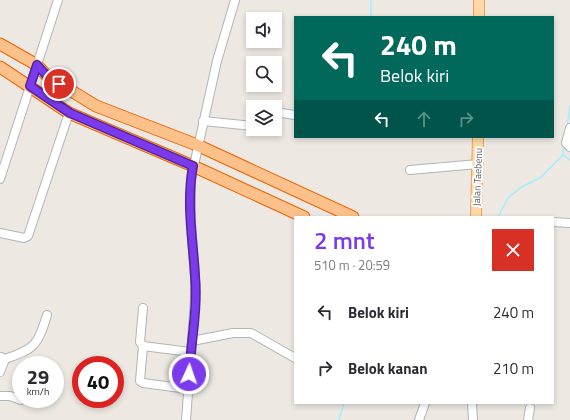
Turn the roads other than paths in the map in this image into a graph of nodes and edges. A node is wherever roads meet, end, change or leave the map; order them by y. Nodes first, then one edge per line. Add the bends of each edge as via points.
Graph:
1 (58, 0) edge
2 (235, 0) edge
3 (0, 44) edge
4 (37, 65) junction
5 (0, 67) edge
6 (30, 86) junction
7 (70, 113) junction
8 (282, 113) edge
9 (294, 115) edge
10 (202, 121) junction
11 (246, 125) edge
12 (570, 128) edge
13 (478, 138) edge
14 (197, 145) junction
15 (567, 145) edge
16 (478, 164) junction
17 (193, 166) junction
18 (410, 170) dead end
19 (0, 179) edge
20 (302, 216) edge
21 (351, 216) edge
22 (476, 216) edge
23 (554, 222) edge
24 (570, 223) edge
25 (0, 233) edge
26 (143, 308) dead end
27 (47, 315) dead end
28 (192, 340) junction
29 (143, 346) junction
30 (190, 352) junction
31 (294, 357) edge
32 (2, 358) edge
33 (0, 372) edge
34 (188, 389) junction
35 (0, 396) edge
36 (12, 397) edge
37 (425, 404) edge
38 (472, 404) edge
39 (530, 408) dead end
40 (186, 420) edge
41 (419, 420) edge
42 (473, 420) edge
43 (528, 420) edge

1 - 4 street
2 - 10 street
3 - 4 highway
4 - 6 street
4 - 14 highway via 47,76 96,106
5 - 6 highway
6 - 7 highway
6 - 19 street
7 - 17 highway
7 - 25 street via 28,236 24,238
8 - 9 street
10 - 11 street
10 - 14 street
12 - 15 street
13 - 16 main road, Jalan Taebenu
14 - 17 street
14 - 21 highway
16 - 18 street
16 - 22 main road, Jalan Taebenu
17 - 20 highway
17 - 28 street via 191,224 195,277
23 - 24 street
26 - 29 street via 140,342
27 - 32 street via 37,342 32,348
28 - 30 street
28 - 31 street via 233,333 251,333
29 - 30 street
29 - 34 street via 140,381
30 - 34 street
32 - 33 street
34 - 40 street
35 - 36 street
37 - 41 street
38 - 42 street
39 - 43 street

